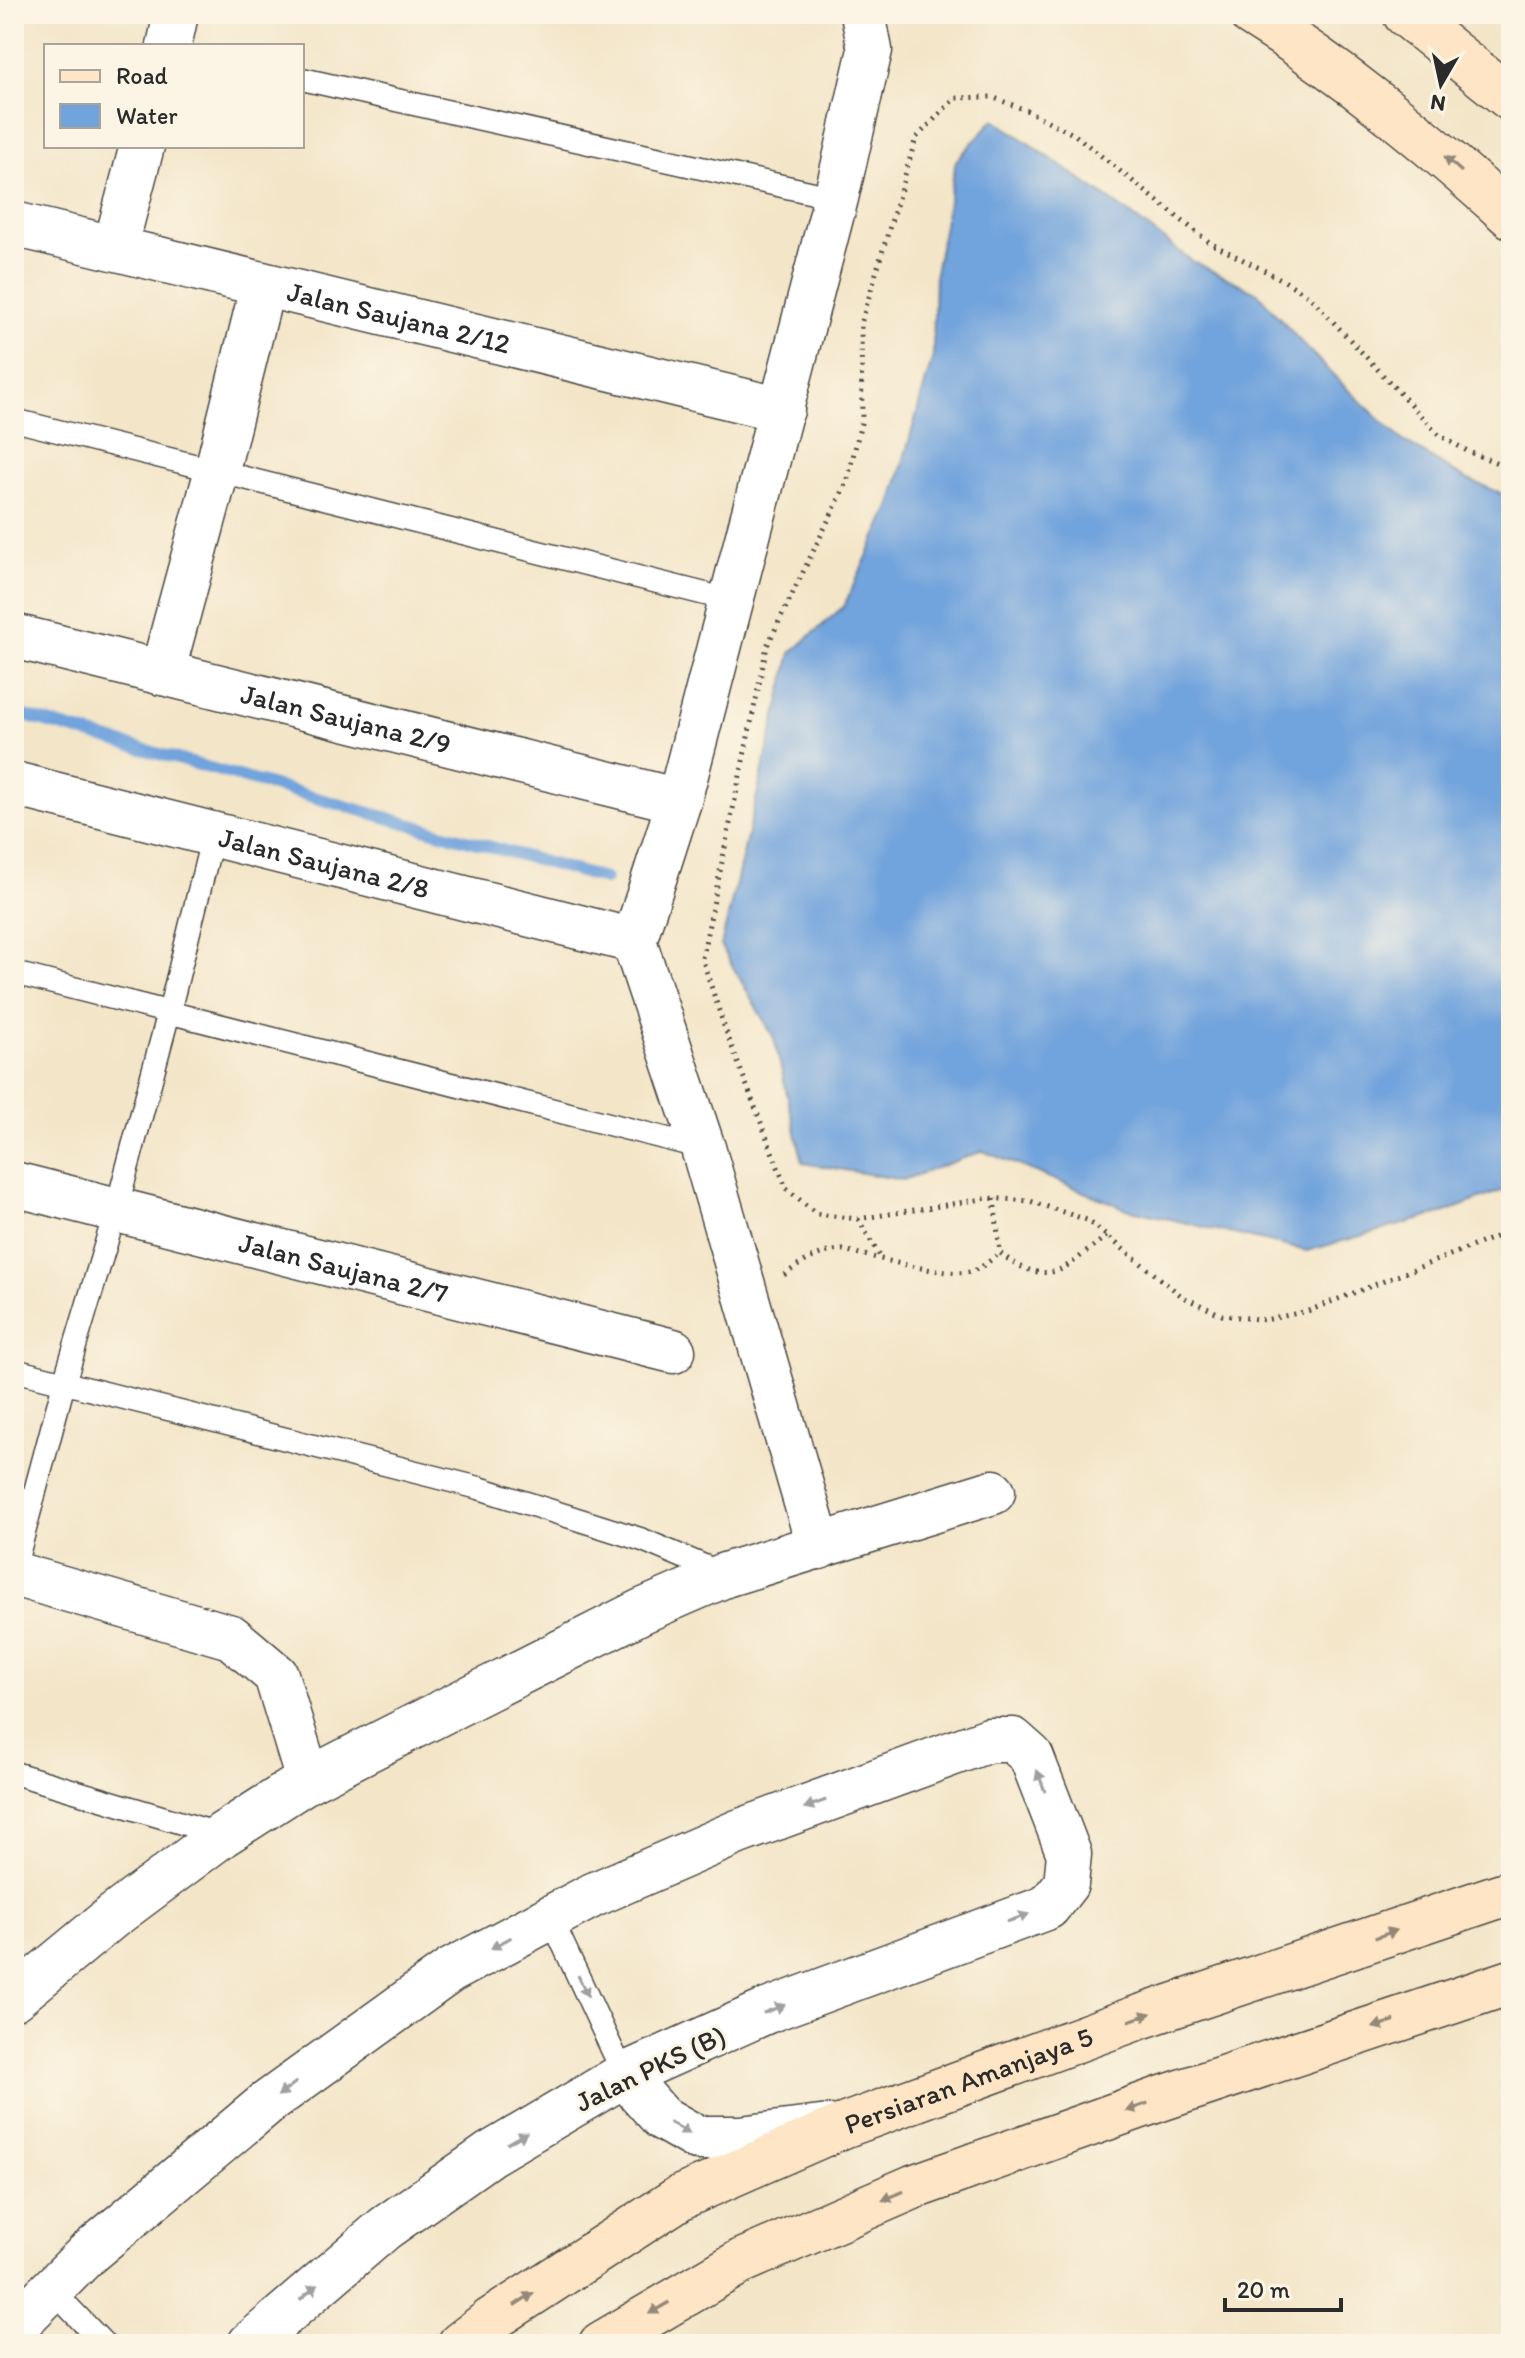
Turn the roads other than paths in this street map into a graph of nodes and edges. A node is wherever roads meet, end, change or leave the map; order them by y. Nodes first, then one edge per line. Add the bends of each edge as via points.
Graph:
1 (176, 14) edge
2 (863, 14) edge
3 (1251, 14) edge
4 (1405, 14) edge
5 (169, 44) edge
6 (304, 79) edge
7 (1511, 99) edge
8 (141, 148) edge
9 (836, 198) junction
10 (1511, 216) edge
11 (14, 224) edge
12 (115, 248) junction
13 (263, 285) junction
14 (782, 410) junction
15 (14, 420) edge
16 (217, 470) junction
17 (733, 601) junction
18 (14, 636) edge
19 (162, 673) junction
20 (14, 784) edge
21 (679, 801) junction
22 (213, 835) junction
23 (634, 941) junction
24 (14, 973) edge
25 (169, 1012) junction
26 (703, 1148) junction
27 (14, 1184) edge
28 (116, 1210) junction
29 (673, 1351) dead end
30 (14, 1370) edge
31 (64, 1383) junction
32 (993, 1492) dead end
33 (819, 1547) junction
34 (14, 1572) edge
35 (725, 1575) junction
36 (14, 1773) edge
37 (308, 1780) junction
38 (222, 1835) junction
39 (1511, 1892) edge
40 (550, 1916) junction
41 (1511, 1982) edge
42 (17, 1990) edge
43 (624, 2075) junction
44 (843, 2126) junction
45 (52, 2290) junction
46 (14, 2327) edge
47 (104, 2344) edge
48 (250, 2344) edge
49 (460, 2344) edge
50 (601, 2344) edge

1 - 5 street
2 - 9 street via 870,50
10 -> 3 main road via 1365,92
4 - 7 main road
6 - 9 lane
8 - 12 street
9 - 14 street
11 - 12 street, Jalan Saujana 2/12
12 - 13 street, Jalan Saujana 2/12
13 - 14 street, Jalan Saujana 2/12
13 - 16 street
14 - 17 street
15 - 16 lane
16 - 17 lane
16 - 19 street
17 - 21 street
18 - 19 street, Jalan Saujana 2/9
19 - 21 street, Jalan Saujana 2/9
20 - 22 street, Jalan Saujana 2/8
21 - 23 street
22 - 23 street, Jalan Saujana 2/8
22 - 25 lane
23 - 26 street
24 - 25 lane
25 - 26 lane
25 - 28 lane
26 - 33 street
27 - 28 street, Jalan Saujana 2/7
28 - 29 street, Jalan Saujana 2/7
28 - 31 lane
30 - 31 lane
31 - 34 lane
31 - 35 lane via 479,1488 643,1540
32 - 33 street
33 - 35 street
34 - 37 street via 231,1637 276,1675
35 - 37 street via 642,1611
36 - 38 lane
37 - 38 street
38 - 42 street
44 -> 39 main road, Persiaran Amanjaya 5 via 1134,2019
40 -> 43 lane
43 -> 40 street, Jalan PKS (B) via 767,2011 1048,1907 1066,1884 1069,1854 1031,1756 1013,1740 989,1740 738,1832
40 -> 45 street via 450,1971 267,2103 87,2254
41 -> 50 main road via 913,2187 742,2261
43 -> 44 street via 662,2118 697,2138
48 -> 43 street, Jalan PKS (B) via 385,2228 490,2154
49 -> 44 main road, Persiaran Amanjaya 5 via 681,2197
45 - 46 street
45 - 47 lane

